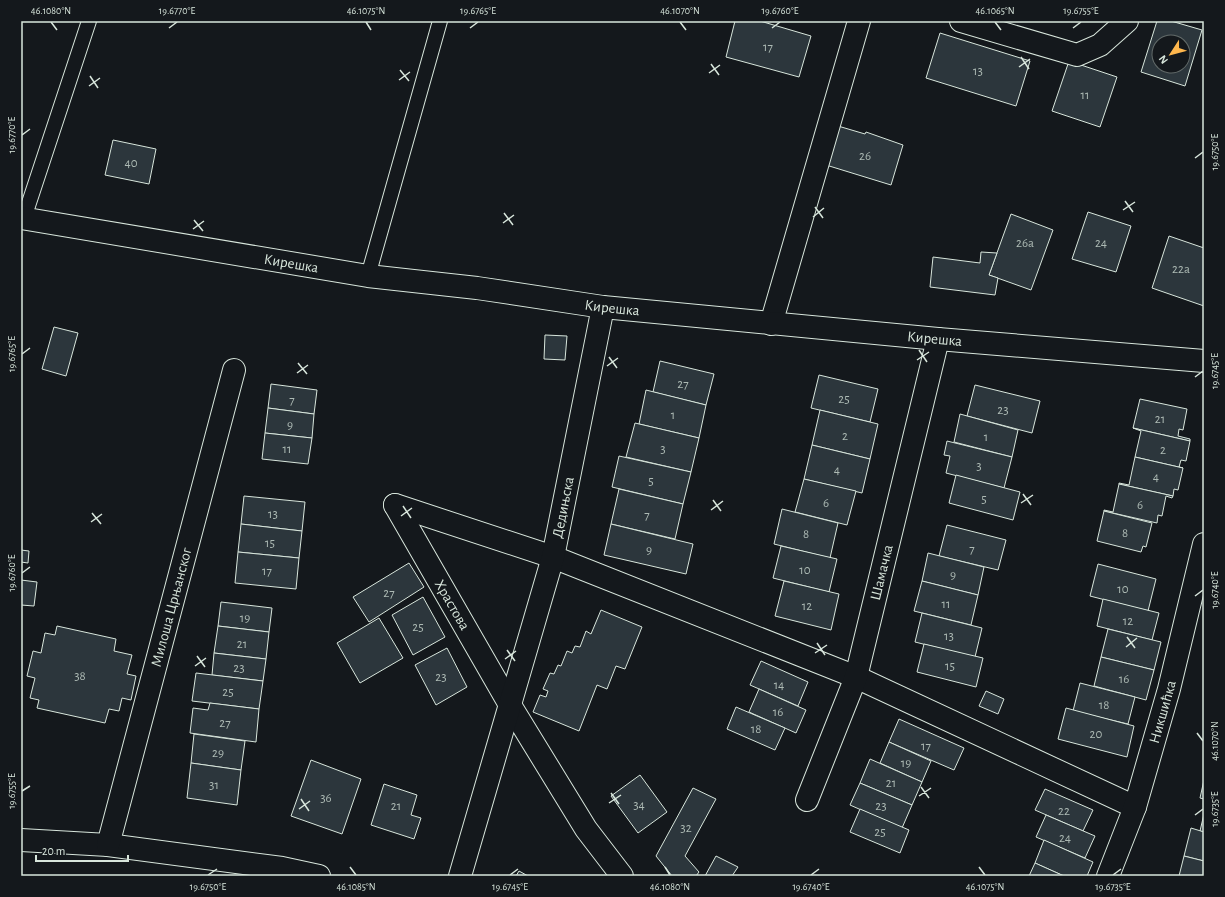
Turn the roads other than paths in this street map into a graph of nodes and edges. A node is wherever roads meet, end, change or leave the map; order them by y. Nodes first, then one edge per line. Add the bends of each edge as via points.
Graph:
1 (88, 21) edge
2 (440, 21) edge
3 (859, 21) edge
4 (961, 21) edge
5 (1127, 21) edge
6 (23, 218) edge
7 (368, 276) junction
8 (603, 307) junction
9 (771, 324) junction
10 (938, 339) junction
11 (1204, 361) edge
12 (234, 370) dead end
13 (1204, 544) edge
14 (553, 557) junction
15 (856, 677) junction
16 (510, 705) junction
17 (808, 800) dead end
18 (1135, 807) junction
19 (21, 840) edge
20 (108, 845) junction
21 (319, 876) edge
22 (460, 876) edge
23 (622, 876) edge
24 (1108, 876) edge

1 - 6 lane, Кирешка
2 - 7 lane
3 - 9 street
4 - 5 street via 1076,55 1100,45
6 - 7 street, Кирешка
7 - 8 street, Кирешка via 477,288
8 - 9 street, Кирешка
8 - 14 street, Дедињска
9 - 10 street, Кирешка
10 - 11 street, Кирешка
10 - 15 street, Шамачка
12 - 20 street, Милоша Црњанског
13 - 18 street, Никшићка via 1169,689
14 - 15 street
14 - 16 street, Дедињска
14 - 16 street, Храстова via 395,505
15 - 17 street, Шамачка
15 - 18 street
16 - 22 street
16 - 23 street, Храстова via 586,830
18 - 24 street, Никшићка
19 - 20 street
20 - 21 street via 282,868

